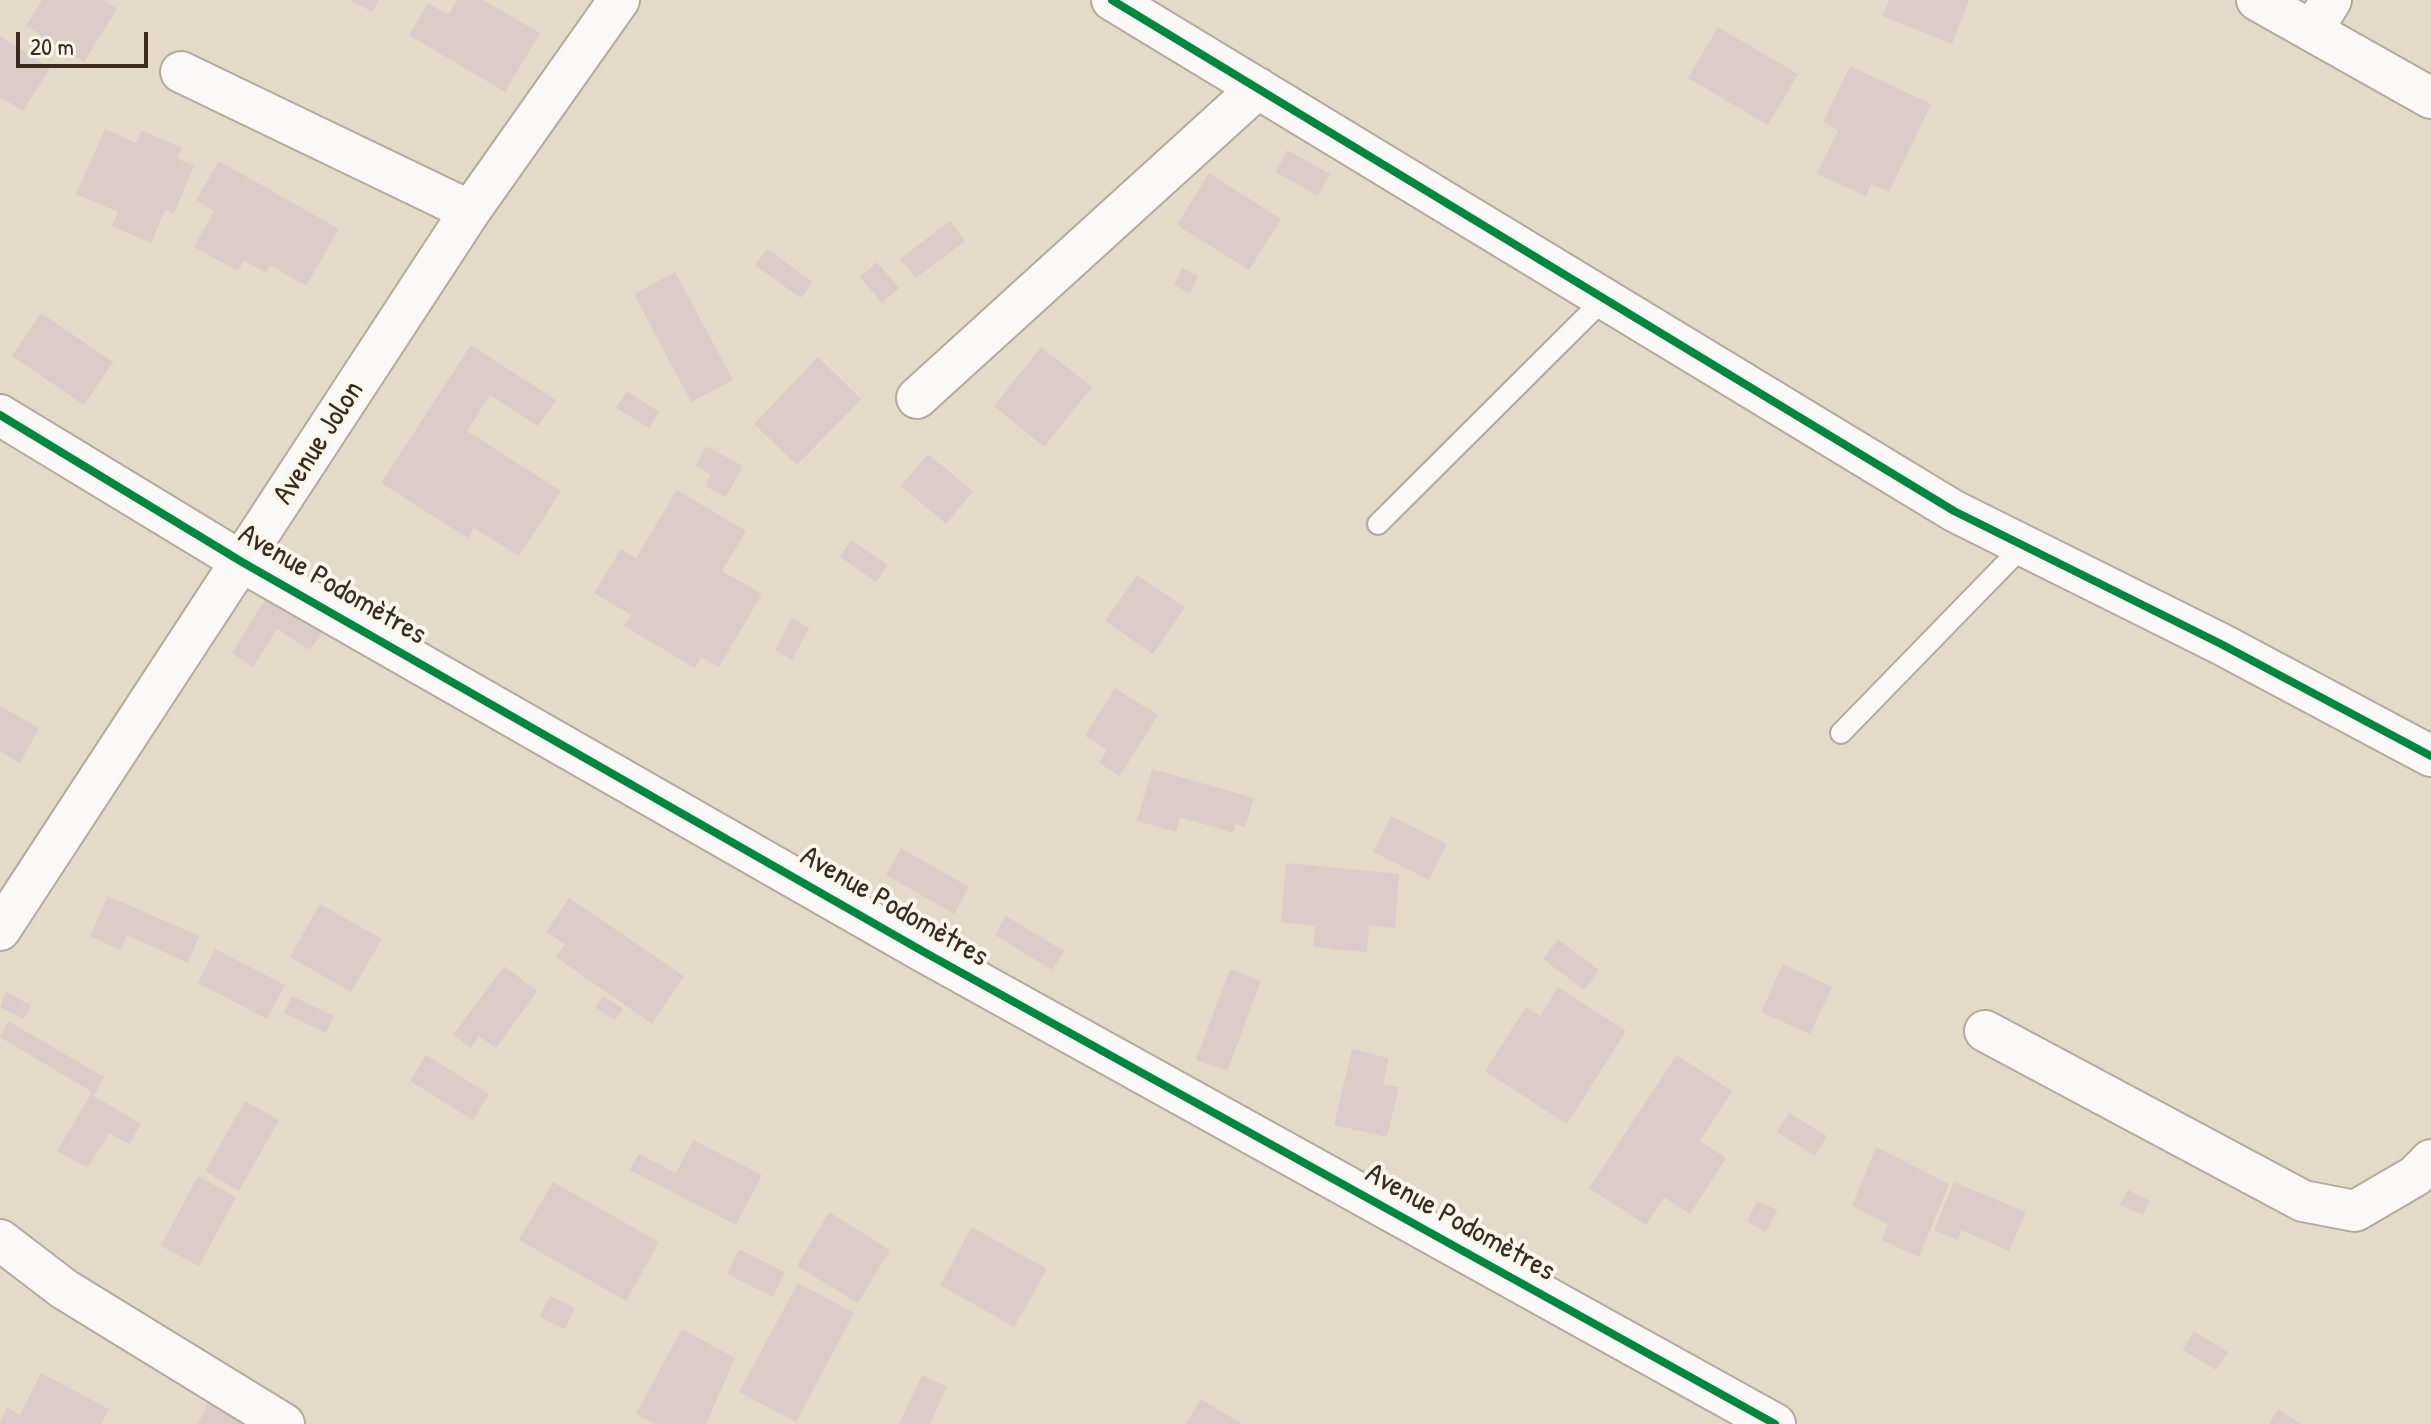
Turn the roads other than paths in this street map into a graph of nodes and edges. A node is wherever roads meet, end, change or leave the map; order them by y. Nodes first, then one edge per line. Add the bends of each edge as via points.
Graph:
1 (619, 0) edge
2 (1112, 0) edge
3 (2257, 0) edge
4 (2322, 15) edge
5 (181, 72) dead end
6 (1258, 88) junction
7 (2431, 98) edge
8 (470, 211) junction
9 (1604, 299) junction
10 (917, 398) dead end
11 (0, 415) edge
12 (1378, 524) dead end
13 (2023, 546) junction
14 (242, 562) junction
15 (1841, 733) dead end
16 (2431, 756) edge
17 (0, 930) edge
18 (1985, 1031) dead end
19 (2431, 1160) edge
20 (0, 1240) edge
21 (284, 1424) edge
22 (1775, 1424) edge

1 - 8 street, Avenue Jolon
2 - 6 street
3 - 4 street
4 - 7 street
5 - 8 street
6 - 9 street
6 - 10 street
8 - 14 street, Avenue Jolon
9 - 12 lane
9 - 13 street via 1954,511
11 - 14 street, Avenue Podomètres
13 - 15 lane
13 - 16 street
14 - 17 street, Avenue Jolon
14 - 22 street, Avenue Podomètres via 924,952
18 - 19 street via 2303,1201 2355,1211 2415,1176
20 - 21 street via 64,1289

